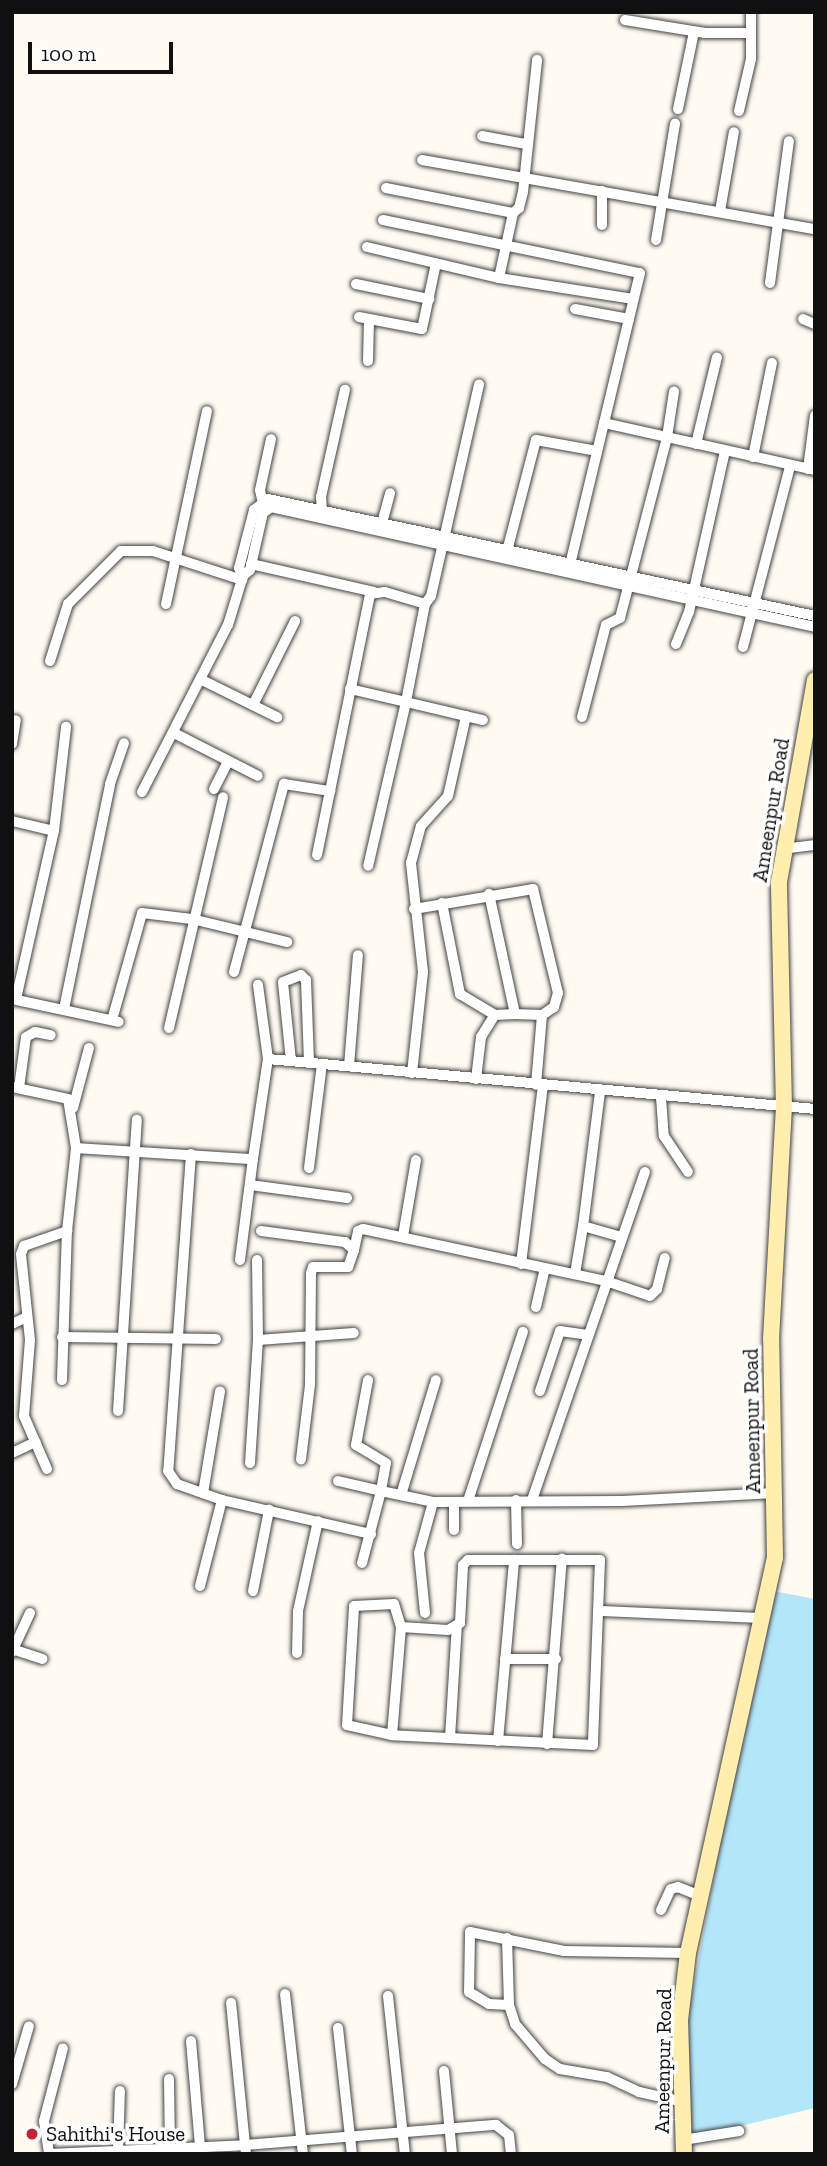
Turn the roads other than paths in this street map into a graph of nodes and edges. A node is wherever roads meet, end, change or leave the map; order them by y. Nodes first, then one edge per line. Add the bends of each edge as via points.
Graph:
1 (751, 12) edge
2 (625, 20) dead end
3 (694, 32) junction
4 (749, 33) junction
5 (537, 60) dead end
6 (678, 109) dead end
7 (739, 111) dead end
8 (675, 124) dead end
9 (734, 132) dead end
10 (482, 136) dead end
11 (789, 141) dead end
12 (526, 144) junction
13 (422, 160) dead end
14 (525, 177) junction
15 (386, 188) dead end
16 (602, 191) junction
17 (664, 202) junction
18 (720, 211) junction
19 (513, 213) junction
20 (383, 220) dead end
21 (779, 222) junction
22 (602, 225) dead end
23 (815, 229) edge
24 (656, 240) dead end
25 (505, 246) junction
26 (367, 247) dead end
27 (436, 263) junction
28 (499, 278) junction
29 (770, 283) dead end
30 (356, 284) dead end
31 (429, 299) junction
32 (634, 299) junction
33 (575, 309) dead end
34 (629, 319) junction
35 (803, 319) dead end
36 (815, 324) edge
37 (717, 357) dead end
38 (368, 360) dead end
39 (772, 363) dead end
40 (479, 383) dead end
41 (345, 390) dead end
42 (674, 392) dead end
43 (207, 411) dead end
44 (815, 415) edge
45 (604, 423) junction
46 (667, 438) junction
47 (271, 439) dead end
48 (696, 444) junction
49 (597, 451) junction
50 (726, 451) junction
51 (753, 457) junction
52 (790, 466) junction
53 (811, 470) edge
54 (390, 493) dead end
55 (263, 505) junction
56 (322, 512) junction
57 (381, 526) junction
58 (445, 540) junction
59 (507, 554) junction
60 (178, 562) junction
61 (251, 564) junction
62 (569, 568) junction
63 (242, 578) junction
64 (630, 581) junction
65 (374, 592) junction
66 (692, 594) junction
67 (166, 604) dead end
68 (425, 604) junction
69 (753, 608) junction
70 (783, 614) junction
71 (815, 616) edge
72 (295, 621) dead end
73 (815, 627) edge
74 (676, 644) dead end
75 (743, 647) dead end
76 (50, 661) dead end
77 (202, 680) junction
78 (815, 680) edge
79 (350, 690) junction
80 (406, 702) junction
81 (253, 705) junction
82 (466, 716) junction
83 (277, 717) dead end
84 (582, 718) dead end
85 (16, 720) dead end
86 (483, 720) dead end
87 (66, 727) dead end
88 (174, 733) junction
89 (124, 743) dead end
90 (12, 744) edge
91 (228, 761) junction
92 (258, 776) dead end
93 (330, 791) junction
94 (142, 792) dead end
95 (12, 821) edge
96 (54, 831) junction
97 (815, 845) edge
98 (782, 849) junction
99 (317, 855) dead end
100 (368, 866) dead end
101 (489, 894) junction
102 (442, 903) junction
103 (414, 909) junction
104 (192, 919) junction
105 (245, 933) junction
106 (287, 942) dead end
107 (358, 955) dead end
108 (234, 972) dead end
109 (258, 985) dead end
110 (14, 999) edge
111 (64, 1009) junction
112 (515, 1014) junction
113 (495, 1015) junction
114 (542, 1015) junction
115 (169, 1028) dead end
116 (51, 1035) dead end
117 (89, 1048) dead end
118 (268, 1059) junction
119 (291, 1061) junction
120 (309, 1062) junction
121 (322, 1064) junction
122 (349, 1066) junction
123 (412, 1073) junction
124 (475, 1079) junction
125 (540, 1086) junction
126 (16, 1087) edge
127 (600, 1092) junction
128 (662, 1097) junction
129 (785, 1107) junction
130 (72, 1108) junction
131 (815, 1109) edge
132 (137, 1120) dead end
133 (76, 1149) junction
134 (133, 1149) junction
135 (191, 1154) junction
136 (253, 1159) junction
137 (416, 1160) dead end
138 (309, 1168) dead end
139 (645, 1172) dead end
140 (688, 1172) dead end
141 (250, 1185) junction
142 (347, 1198) dead end
143 (583, 1226) junction
144 (67, 1231) junction
145 (261, 1231) dead end
146 (403, 1236) junction
147 (621, 1237) junction
148 (354, 1250) junction
149 (665, 1258) dead end
150 (257, 1259) dead end
151 (240, 1260) dead end
152 (521, 1264) junction
153 (545, 1269) junction
154 (575, 1274) junction
155 (606, 1281) junction
156 (536, 1307) dead end
157 (25, 1318) junction
158 (12, 1324) edge
159 (523, 1332) dead end
160 (354, 1333) dead end
161 (312, 1334) junction
162 (588, 1335) junction
163 (62, 1337) junction
164 (216, 1339) dead end
165 (120, 1340) junction
166 (258, 1340) junction
167 (178, 1342) junction
168 (62, 1380) dead end
169 (368, 1380) dead end
170 (436, 1380) dead end
171 (220, 1391) dead end
172 (540, 1391) dead end
173 (118, 1410) dead end
174 (36, 1442) junction
175 (12, 1452) edge
176 (301, 1459) dead end
177 (250, 1463) dead end
178 (47, 1469) dead end
179 (338, 1480) dead end
180 (381, 1491) junction
181 (202, 1493) junction
182 (775, 1493) junction
183 (401, 1495) junction
184 (222, 1500) junction
185 (516, 1500) junction
186 (532, 1500) junction
187 (433, 1502) junction
188 (454, 1502) junction
189 (468, 1502) junction
190 (269, 1510) junction
191 (318, 1521) junction
192 (454, 1530) dead end
193 (372, 1534) junction
194 (517, 1544) dead end
195 (562, 1559) junction
196 (514, 1560) junction
197 (362, 1563) dead end
198 (200, 1586) dead end
199 (253, 1591) dead end
200 (601, 1611) junction
201 (30, 1613) dead end
202 (425, 1613) dead end
203 (761, 1618) junction
204 (457, 1625) junction
205 (401, 1627) junction
206 (13, 1650) edge
207 (296, 1653) dead end
208 (42, 1659) dead end
209 (505, 1659) junction
210 (556, 1660) junction
211 (392, 1735) junction
212 (450, 1738) junction
213 (498, 1741) junction
214 (547, 1744) junction
215 (700, 1896) junction
216 (661, 1910) dead end
217 (507, 1938) junction
218 (688, 1953) junction
219 (285, 1994) dead end
220 (388, 1996) dead end
221 (232, 2003) dead end
222 (509, 2005) junction
223 (29, 2026) dead end
224 (338, 2028) dead end
225 (191, 2041) dead end
226 (62, 2048) dead end
227 (444, 2071) dead end
228 (169, 2079) dead end
229 (12, 2084) edge
230 (120, 2091) dead end
231 (680, 2101) junction
232 (450, 2128) junction
233 (739, 2131) dead end
234 (403, 2132) junction
235 (350, 2138) junction
236 (170, 2147) junction
237 (200, 2147) junction
238 (683, 2147) edge
239 (302, 2148) edge
240 (246, 2149) edge
241 (118, 2150) junction
242 (49, 2153) edge
243 (352, 2154) edge
244 (405, 2154) edge
245 (453, 2154) edge
246 (511, 2154) edge

1 - 4 street
2 - 3 street
3 - 4 street
3 - 6 street
4 - 7 street via 751,59
5 - 12 street
8 - 17 street
9 - 18 street
10 - 12 street
11 - 21 street
12 - 14 street
13 - 14 street
14 - 16 street
14 - 19 street via 519,208
15 - 19 street
16 - 17 street
16 - 22 street
17 - 18 street
17 - 24 street
18 - 21 street
19 - 25 street
20 - 25 street
21 - 23 street
21 - 29 street
25 - 28 street
25 - 32 street via 640,273
26 - 27 street
27 - 28 street
27 - 31 street
28 - 32 street
30 - 31 street
31 - 38 street via 422,329 364,318
32 - 34 street
33 - 34 street
34 - 45 street
35 - 36 street
37 - 48 street
39 - 51 street
40 - 58 street
41 - 56 street
42 - 46 street
43 - 60 street
44 - 53 street
45 - 46 street
45 - 49 street
46 - 48 street
46 - 64 street
47 - 55 street
48 - 50 street
49 - 59 street via 536,440
49 - 62 street
50 - 51 street
50 - 66 street
51 - 52 street
52 - 53 street
52 - 69 street
54 - 57 street
55 - 56 street
55 - 61 street
55 - 63 street via 255,506 241,559
56 - 57 street
57 - 58 street
58 - 59 street
58 - 68 street via 437,582
59 - 62 street
60 - 63 street
60 - 67 street
60 - 76 street via 153,551 121,551 68,604
61 - 63 street
61 - 65 street
62 - 64 street
63 - 77 street via 229,625
64 - 66 street
64 - 84 street via 620,618 606,625
65 - 68 street
65 - 79 street
66 - 69 street
66 - 74 street
68 - 80 street
69 - 70 street
69 - 75 street
70 - 71 street
70 - 73 street
72 - 81 street
77 - 81 street
77 - 88 street
78 - 98 street, Ameenpur Road
79 - 80 street
79 - 93 street
80 - 82 street
80 - 100 street
81 - 83 street
82 - 86 street
82 - 103 street via 448,796 421,826 411,863
85 - 90 street
87 - 96 street
88 - 91 street
88 - 94 street
89 - 111 street via 110,784
91 - 92 street
91 - 104 street
93 - 99 street
93 - 105 street via 284,784
95 - 96 street
96 - 110 street
97 - 98 street
98 - 129 street, Ameenpur Road
101 - 102 street
101 - 112 street
101 - 114 street via 533,889 538,900 558,993 554,1007
102 - 103 street
102 - 113 street via 460,993
103 - 123 street via 423,972
104 - 105 street
104 - 111 street via 142,913 115,1021
104 - 115 street
105 - 106 street
105 - 108 street
107 - 122 street
109 - 118 street
110 - 111 street
112 - 113 street
112 - 114 street
113 - 124 street via 481,1037
114 - 125 street
116 - 126 street via 35,1032 26,1037
117 - 130 street
118 - 119 street
118 - 136 street
119 - 120 street
119 - 120 street via 283,982 300,975 306,980
120 - 121 street
121 - 122 street
121 - 138 street
122 - 123 street
123 - 124 street
124 - 125 street
125 - 127 street
125 - 152 street
126 - 130 street via 62,1096
127 - 128 street
127 - 143 street
128 - 129 street
128 - 140 street via 664,1136
129 - 131 street
129 - 182 street, Ameenpur Road via 771,1339
130 - 133 street
132 - 134 street
133 - 134 street
133 - 144 street
134 - 135 street
134 - 165 street
135 - 136 street
135 - 167 street
136 - 141 street
137 - 146 street
139 - 147 street
141 - 142 street
141 - 151 street
143 - 147 street
143 - 154 street
144 - 157 street via 24,1246
144 - 163 street
145 - 148 street via 345,1242
146 - 148 street via 363,1229 358,1231
146 - 152 street
147 - 155 street
148 - 161 street via 348,1267 313,1267
149 - 155 street via 657,1289 650,1296
150 - 166 street
152 - 153 street
153 - 154 street
153 - 156 street
154 - 155 street
155 - 162 street
157 - 158 street
157 - 174 street via 30,1340 23,1416
159 - 189 street
160 - 161 street
161 - 166 street
161 - 176 street
162 - 172 street via 560,1331
162 - 186 street
163 - 165 street
163 - 168 street
164 - 167 street
165 - 167 street
165 - 173 street
166 - 177 street
167 - 181 street via 168,1471 171,1480
169 - 180 street via 356,1445 386,1463
170 - 183 street
171 - 181 street
174 - 175 street
174 - 178 street
179 - 180 street
180 - 183 street
180 - 193 street
181 - 184 street
182 - 186 street via 622,1502
182 - 203 street, Ameenpur Road via 775,1558
183 - 187 street
184 - 190 street
184 - 198 street
185 - 186 street
185 - 189 street
185 - 194 street
187 - 188 street
187 - 202 street via 419,1553
188 - 189 street
188 - 192 street
190 - 191 street
190 - 199 street
191 - 193 street
191 - 207 street via 298,1611
193 - 197 street
195 - 196 street
195 - 200 street via 600,1560
195 - 210 street
196 - 204 street via 465,1562
196 - 209 street
200 - 203 street
200 - 214 street via 593,1745
201 - 206 street
203 - 215 street, Ameenpur Road
204 - 205 street via 448,1630
204 - 212 street
205 - 211 street
205 - 211 street via 399,1609 394,1605 360,1603 351,1612 347,1726
206 - 208 street
209 - 210 street
209 - 213 street
210 - 214 street
211 - 212 street
212 - 213 street
213 - 214 street
215 - 216 street via 678,1887 671,1889
215 - 218 street, Ameenpur Road
217 - 218 street via 564,1951
217 - 222 street
217 - 222 street via 470,1932 467,1988 479,2000
218 - 231 street, Ameenpur Road via 680,2020
219 - 239 street
220 - 234 street
221 - 240 street
222 - 231 street via 528,2041 560,2069 607,2077
223 - 229 street
224 - 235 street
225 - 237 street
226 - 242 street via 44,2121
227 - 232 street
228 - 236 street
230 - 241 street
231 - 238 street, Ameenpur Road
232 - 234 street
232 - 245 street
232 - 246 street via 504,2127
233 - 238 street
234 - 235 street
234 - 244 street
235 - 239 street
235 - 243 street
236 - 237 street
236 - 241 street
237 - 240 street
239 - 240 street
241 - 242 street

